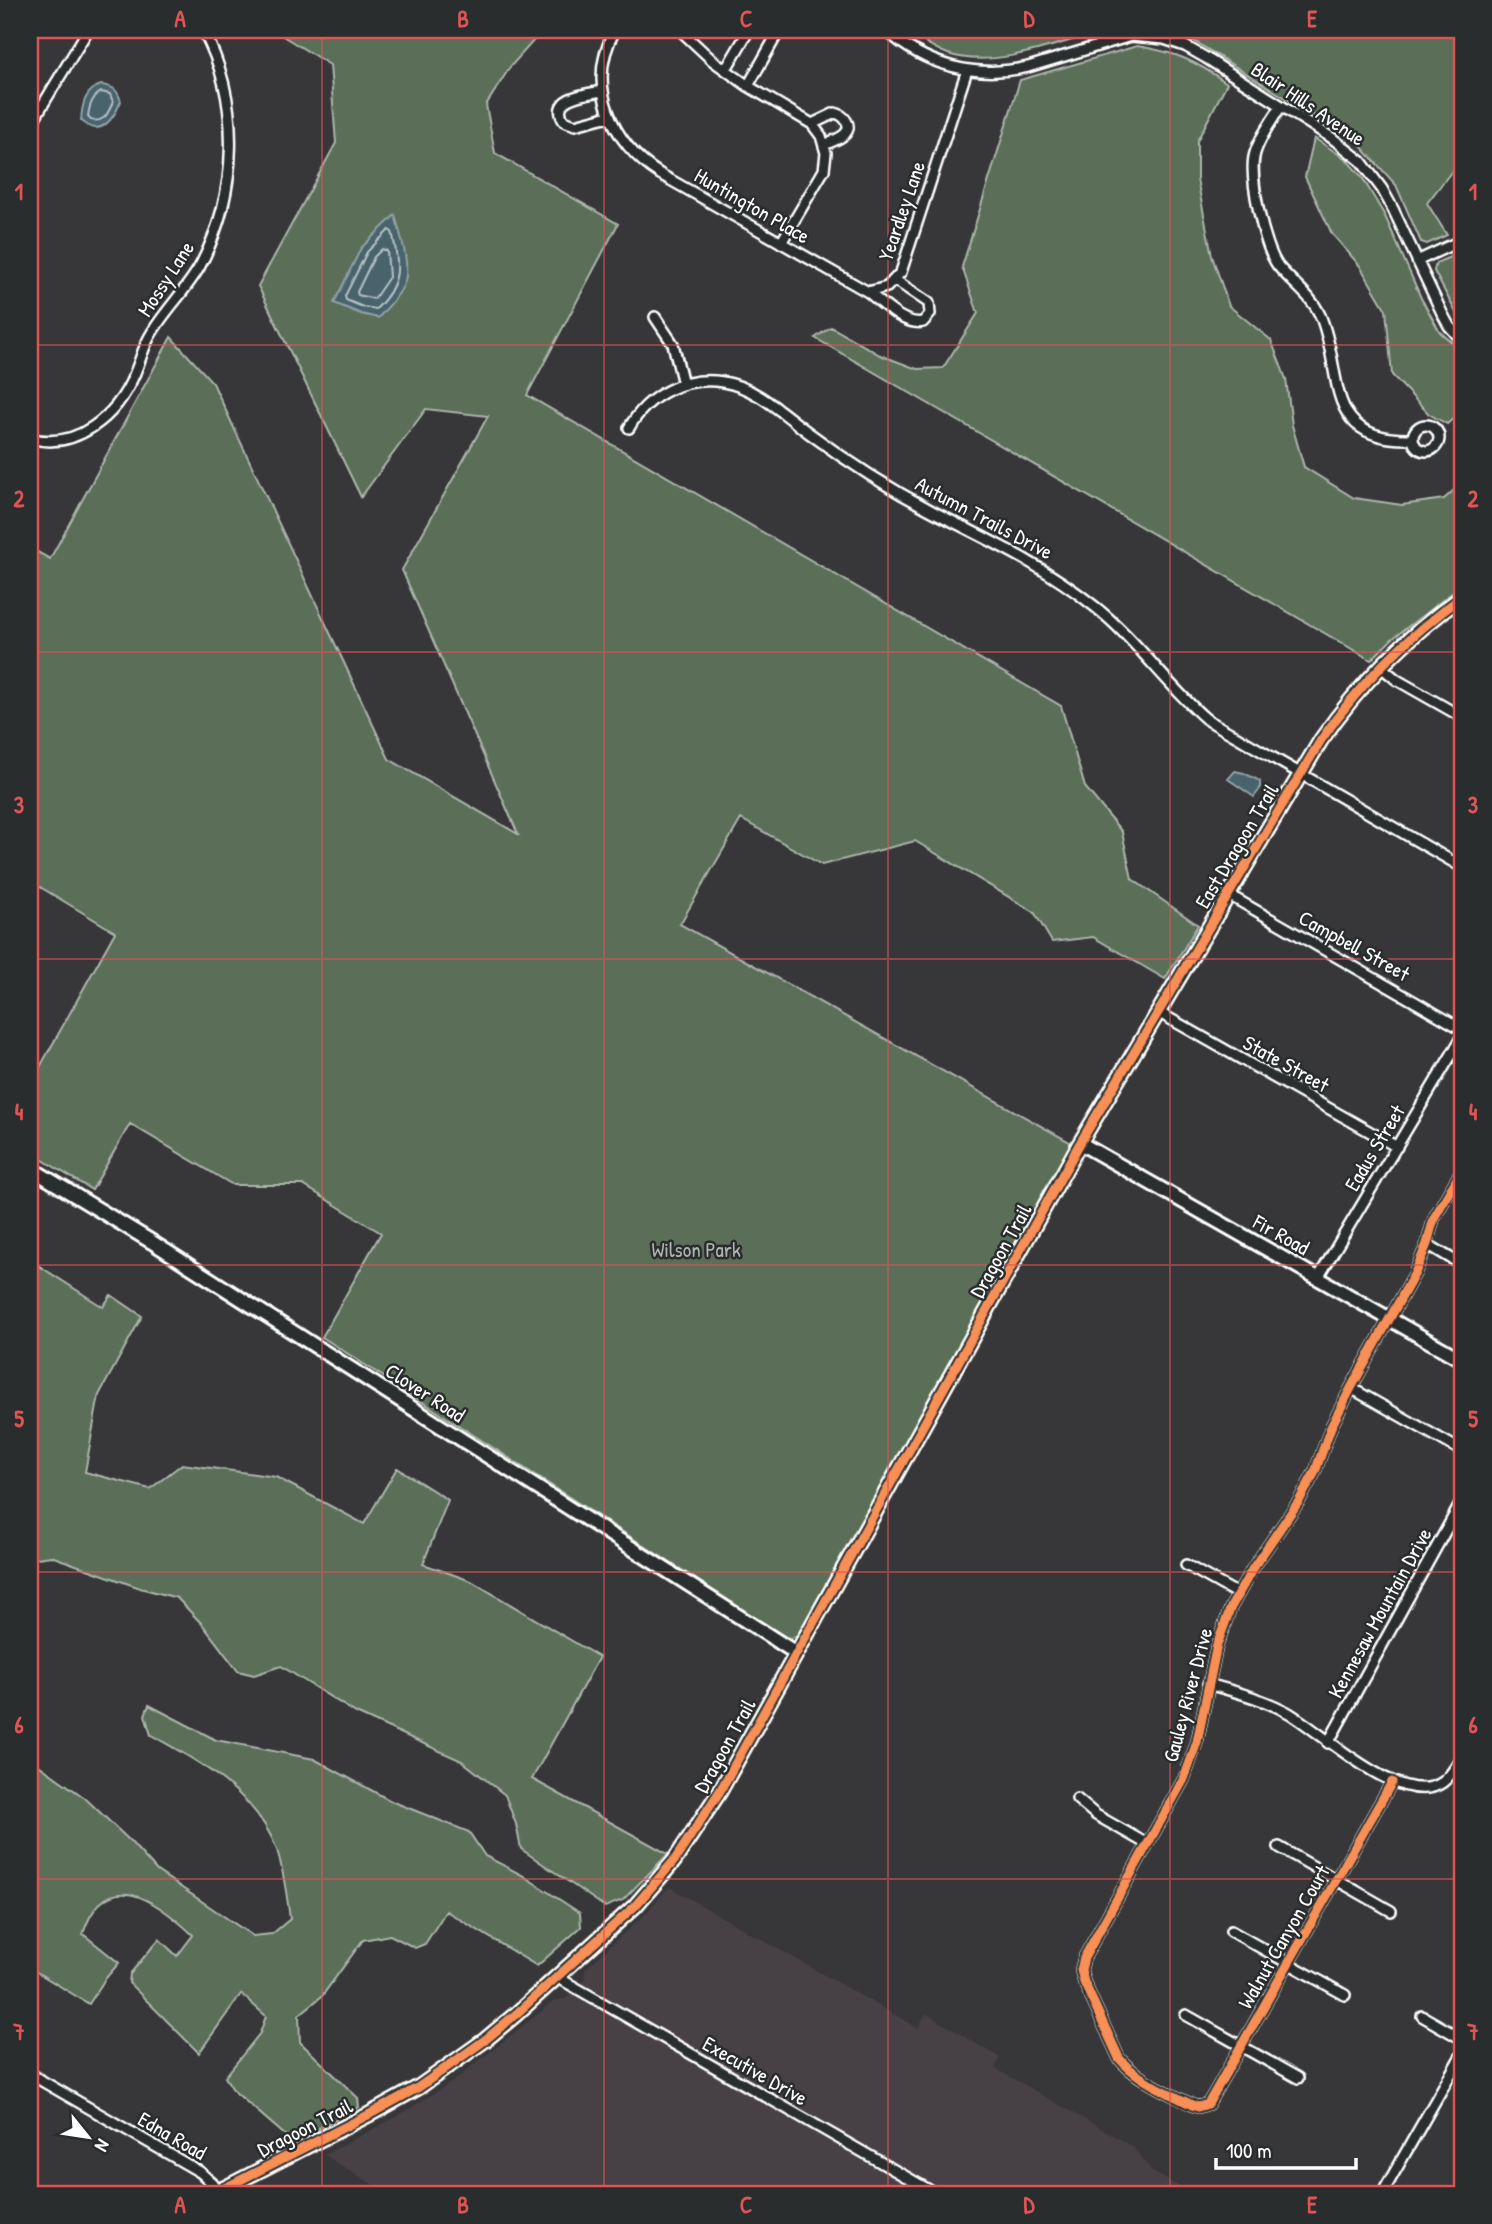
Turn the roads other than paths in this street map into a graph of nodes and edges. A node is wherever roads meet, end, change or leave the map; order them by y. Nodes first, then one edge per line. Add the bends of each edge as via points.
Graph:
1 (88, 30) edge
2 (203, 30) edge
3 (615, 30) edge
4 (680, 30) edge
5 (749, 30) edge
6 (776, 30) edge
7 (886, 30) edge
8 (726, 69) junction
9 (967, 70) junction
10 (603, 86) junction
11 (748, 86) junction
12 (1281, 106) junction
13 (608, 116) junction
14 (812, 124) junction
15 (30, 126) edge
16 (824, 145) junction
17 (1462, 240) edge
18 (781, 243) junction
19 (1417, 261) junction
20 (895, 280) junction
21 (868, 292) junction
22 (655, 317) dead end
23 (1462, 340) edge
24 (683, 384) junction
25 (629, 428) dead end
26 (30, 438) edge
27 (1413, 439) dead end
28 (1462, 597) edge
29 (1380, 666) junction
30 (1462, 717) edge
31 (1301, 774) junction
32 (1462, 867) edge
33 (1229, 895) junction
34 (1158, 1012) junction
35 (1462, 1029) edge
36 (1462, 1037) edge
37 (1080, 1143) junction
38 (1397, 1147) junction
39 (30, 1168) edge
40 (1462, 1170) edge
41 (1427, 1244) junction
42 (1462, 1265) edge
43 (1318, 1278) junction
44 (1389, 1318) junction
45 (1462, 1360) edge
46 (1351, 1388) junction
47 (1462, 1451) edge
48 (1462, 1501) edge
49 (1186, 1565) dead end
50 (1238, 1594) junction
51 (796, 1653) junction
52 (1208, 1684) junction
53 (1328, 1742) junction
54 (1462, 1756) edge
55 (1392, 1782) junction
56 (1077, 1799) dead end
57 (1147, 1844) junction
58 (1279, 1847) dead end
59 (1336, 1880) junction
60 (1391, 1912) dead end
61 (1231, 1931) dead end
62 (1289, 1964) junction
63 (557, 1977) junction
64 (1345, 1995) dead end
65 (1186, 2015) dead end
66 (1422, 2016) dead end
67 (1462, 2039) edge
68 (1242, 2047) junction
69 (1462, 2054) edge
70 (30, 2074) edge
71 (1298, 2078) dead end
72 (1203, 2106) joint
73 (217, 2192) edge
74 (936, 2194) edge
75 (1382, 2194) edge

1 - 15 street
2 - 26 street, Mossy Lane via 215,52 229,113 228,179 212,240 183,293 153,330 134,377 110,413 87,432 71,438
3 - 10 street, Huntington Place via 604,58
4 - 8 street
5 - 8 street
6 - 11 street
7 - 9 street, Blair Hills Avenue via 923,56
8 - 11 street
9 - 12 street, Blair Hills Avenue via 1014,70 1120,38 1155,37 1185,46
9 - 20 street, Yeardley Lane via 906,260
10 - 13 street, Huntington Place
10 - 13 street via 568,99 560,111 572,125
11 - 14 street
12 - 19 street, Blair Hills Avenue via 1361,161 1382,189
12 - 27 street via 1255,152 1252,172 1272,257 1317,309 1337,391 1351,418 1370,433
13 - 18 street, Huntington Place via 625,145 646,165
14 - 16 street
14 - 16 street via 835,113 847,120 845,135
16 - 18 street via 824,170
17 - 19 street
18 - 21 street, Huntington Place
19 - 23 street, Blair Hills Avenue via 1449,326
20 - 21 street via 879,291
20 - 21 street, Yeardley Lane via 929,303 930,314 923,321 913,322
22 - 24 street via 673,344
24 - 25 street, Autumn Trails Drive via 644,407
24 - 31 street, Autumn Trails Drive via 724,382 754,393 894,490 1041,567 1113,622 1206,719
28 - 29 street, East Dragoon Trail
29 - 30 street
29 - 31 street, East Dragoon Trail via 1339,715
31 - 32 street, Autumn Trails Drive
31 - 33 street, East Dragoon Trail
33 - 34 street, East Dragoon Trail
33 - 35 street, Campbell Street
34 - 37 street, East Dragoon Trail
34 - 38 street, State Street
36 - 38 street, Eadus Street
37 - 43 street, Fir Road
37 - 51 street, Dragoon Trail
38 - 43 street, Eadus Street
39 - 51 street, Clover Road
40 - 41 street, Gauley River Drive via 1434,1218
41 - 42 street
41 - 44 street, Gauley River Drive
43 - 44 street, Fir Road
44 - 45 street, Fir Road
44 - 46 street, Gauley River Drive
46 - 47 street
46 - 50 street, Gauley River Drive via 1315,1472
48 - 53 street, Kennesaw Mountain Drive
49 - 50 street
50 - 52 street, Gauley River Drive
51 - 63 street, Dragoon Trail via 720,1791 674,1861 635,1906
52 - 53 street via 1269,1703
52 - 57 street, Gauley River Drive via 1200,1731 1184,1780
53 - 55 street
54 - 55 street via 1442,1783 1426,1789
55 - 59 street, Walnut Canyon Court
56 - 57 street
57 - 72 street, Gauley River Drive via 1087,1950 1081,1970 1124,2065 1192,2105
58 - 59 street
59 - 60 street
59 - 62 street, Walnut Canyon Court
61 - 62 street
62 - 64 street
62 - 68 street, Walnut Canyon Court
63 - 73 street, Dragoon Trail via 485,2040 419,2087
63 - 74 street, Executive Drive
65 - 68 street
66 - 67 street
68 - 71 street
68 - 72 street, Walnut Canyon Court
69 - 75 street
70 - 73 street, Edna Road via 200,2172

